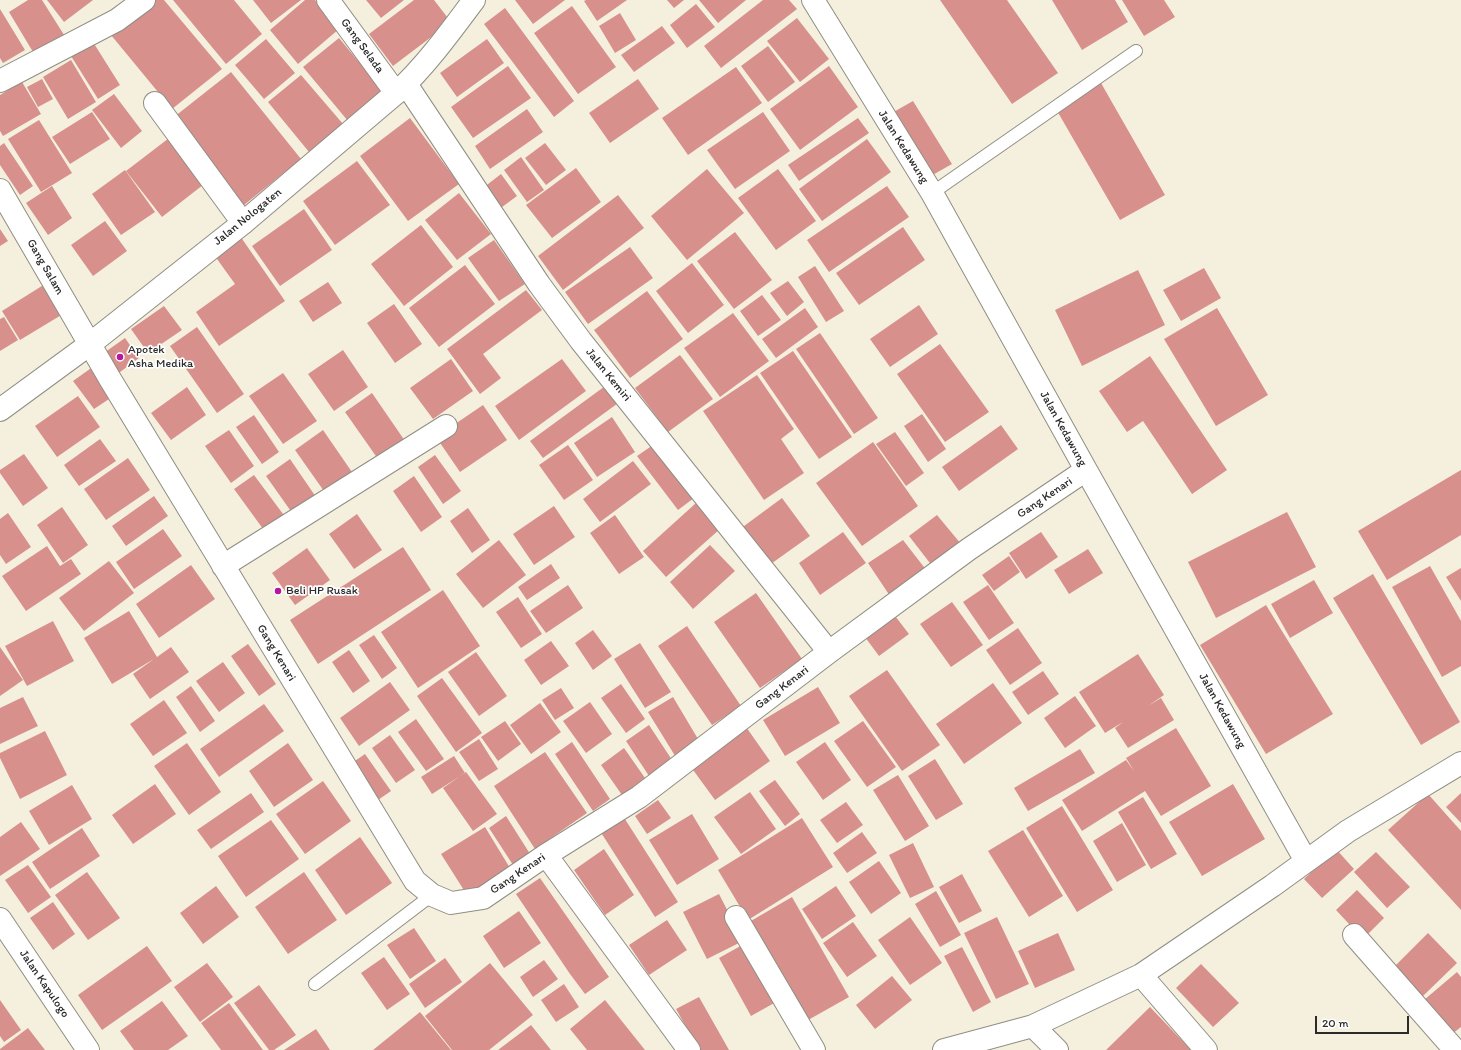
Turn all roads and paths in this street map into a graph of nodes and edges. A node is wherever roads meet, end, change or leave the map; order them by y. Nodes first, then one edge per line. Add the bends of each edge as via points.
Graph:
1 (144, 0) edge
2 (328, 0) edge
3 (474, 0) edge
4 (813, 0) edge
5 (1136, 51) dead end
6 (0, 81) edge
7 (401, 89) junction
8 (155, 103) dead end
9 (0, 190) edge
10 (932, 193) junction
11 (243, 223) junction
12 (90, 344) junction
13 (0, 410) edge
14 (446, 426) dead end
15 (1086, 470) junction
16 (223, 566) junction
17 (829, 652) junction
18 (1461, 763) edge
19 (546, 855) junction
20 (1306, 861) junction
21 (432, 895) junction
22 (736, 917) dead end
23 (0, 919) edge
24 (1354, 935) dead end
25 (1141, 975) junction
26 (315, 984) dead end
27 (1033, 1026) junction
28 (88, 1050) edge
29 (689, 1050) edge
30 (814, 1050) edge
31 (944, 1050) edge
32 (1057, 1050) edge
33 (1206, 1050) edge
34 (1455, 1050) edge

1 - 6 street via 118,20
2 - 7 street, Gang Selada
3 - 7 street, Jalan Nologaten
4 - 10 street, Jalan Kedawung
5 - 10 lane
7 - 11 street, Jalan Nologaten
7 - 17 street, Jalan Kemiri via 581,341
8 - 11 street
9 - 12 street, Gang Salam
10 - 15 street, Jalan Kedawung
11 - 12 street, Jalan Nologaten
12 - 13 street, Jalan Nologaten
12 - 16 street, Gang Kenari
14 - 16 street
15 - 17 street, Gang Kenari via 969,549
15 - 20 street, Jalan Kedawung
16 - 21 street, Gang Kenari via 415,881
17 - 19 street, Gang Kenari via 639,797
18 - 20 street via 1348,831
19 - 21 street, Gang Kenari via 483,898 451,903
19 - 29 street
20 - 25 street
21 - 26 lane
22 - 30 street
23 - 28 street, Jalan Kapulogo
24 - 34 street
25 - 27 street
25 - 33 street
27 - 31 street
27 - 32 street

